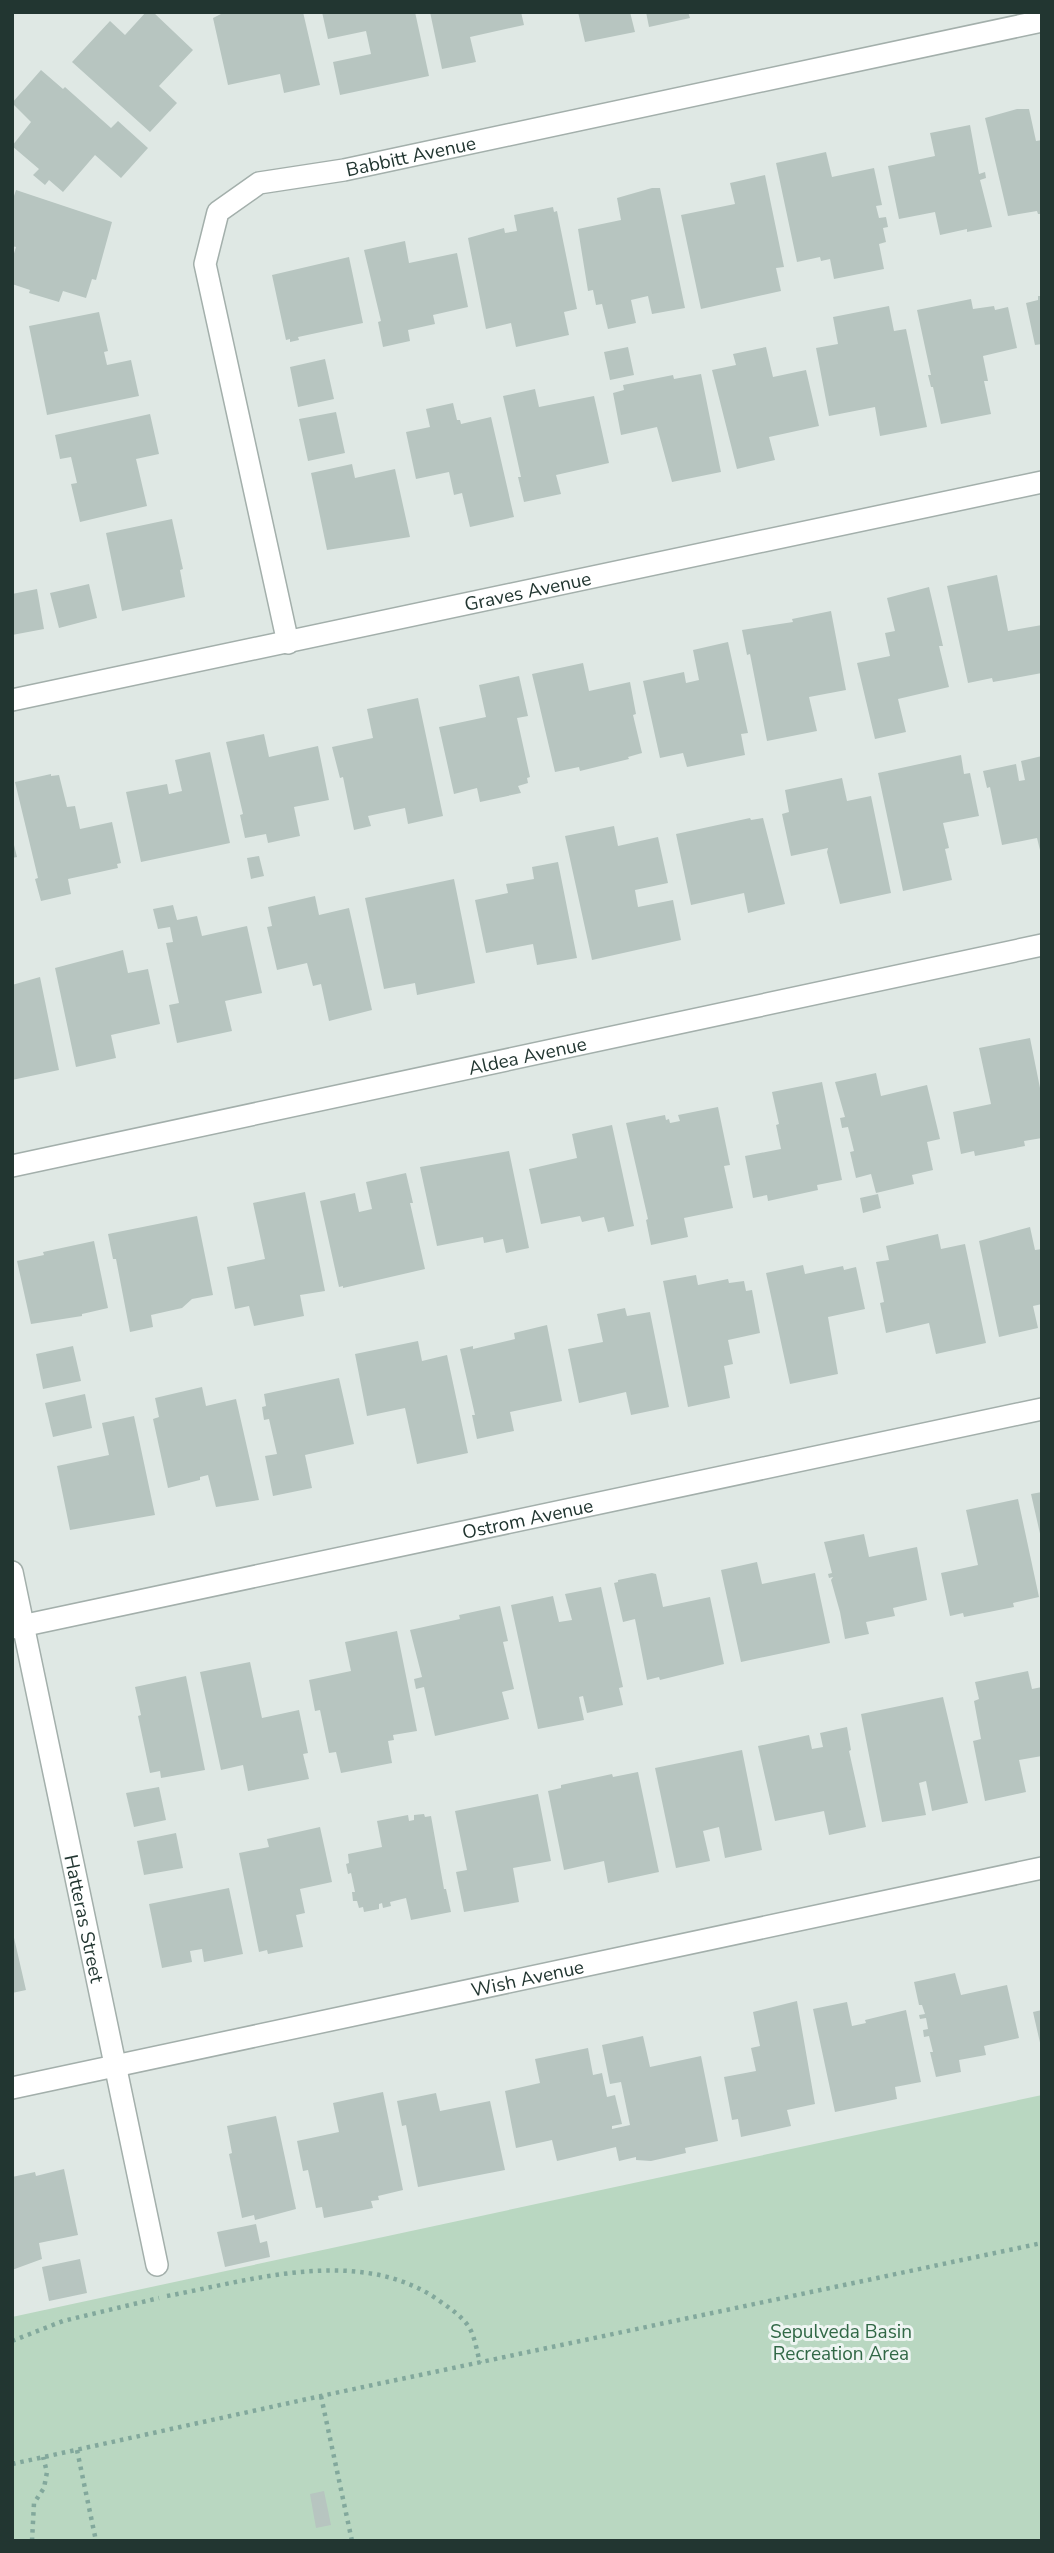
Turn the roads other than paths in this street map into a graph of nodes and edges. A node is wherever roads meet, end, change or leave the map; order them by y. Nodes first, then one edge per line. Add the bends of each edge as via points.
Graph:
1 (1042, 22) edge
2 (1042, 482) edge
3 (288, 643) junction
4 (12, 700) edge
5 (1042, 945) edge
6 (12, 1166) edge
7 (1042, 1409) edge
8 (12, 1572) edge
9 (18, 1627) edge
10 (1042, 1868) edge
11 (116, 2067) junction
12 (12, 2088) edge
13 (157, 2264) road end

1 - 3 street, Babbitt Avenue via 344,170 259,183 218,212 205,264
2 - 3 street, Graves Avenue
3 - 4 street, Graves Avenue
5 - 6 street, Aldea Avenue
7 - 9 street, Ostrom Avenue
8 - 9 street, Hatteras Street
9 - 11 street, Hatteras Street
10 - 11 street, Wish Avenue
11 - 12 street, Wish Avenue
11 - 13 street, Hatteras Street

